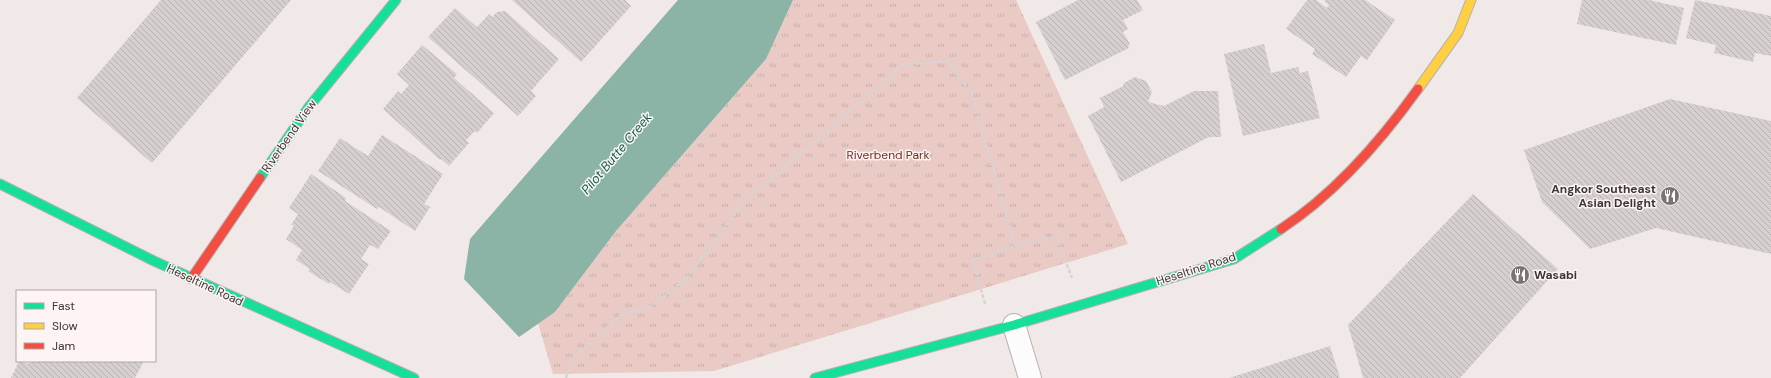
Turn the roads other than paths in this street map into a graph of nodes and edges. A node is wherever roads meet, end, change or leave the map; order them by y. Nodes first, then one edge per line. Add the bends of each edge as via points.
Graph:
1 (396, 0) edge
2 (1471, 0) edge
3 (0, 184) edge
4 (191, 279) junction
5 (1014, 325) junction
6 (414, 378) edge
7 (815, 378) edge
8 (1030, 378) edge

1 - 4 street, Riverbend View via 308,108
2 - 5 street, Heseltine Road via 1458,33 1415,93 1362,160 1302,215 1234,259
3 - 4 street, Heseltine Road via 49,211
4 - 6 street, Heseltine Road
5 - 7 street, Heseltine Road
5 - 8 street

